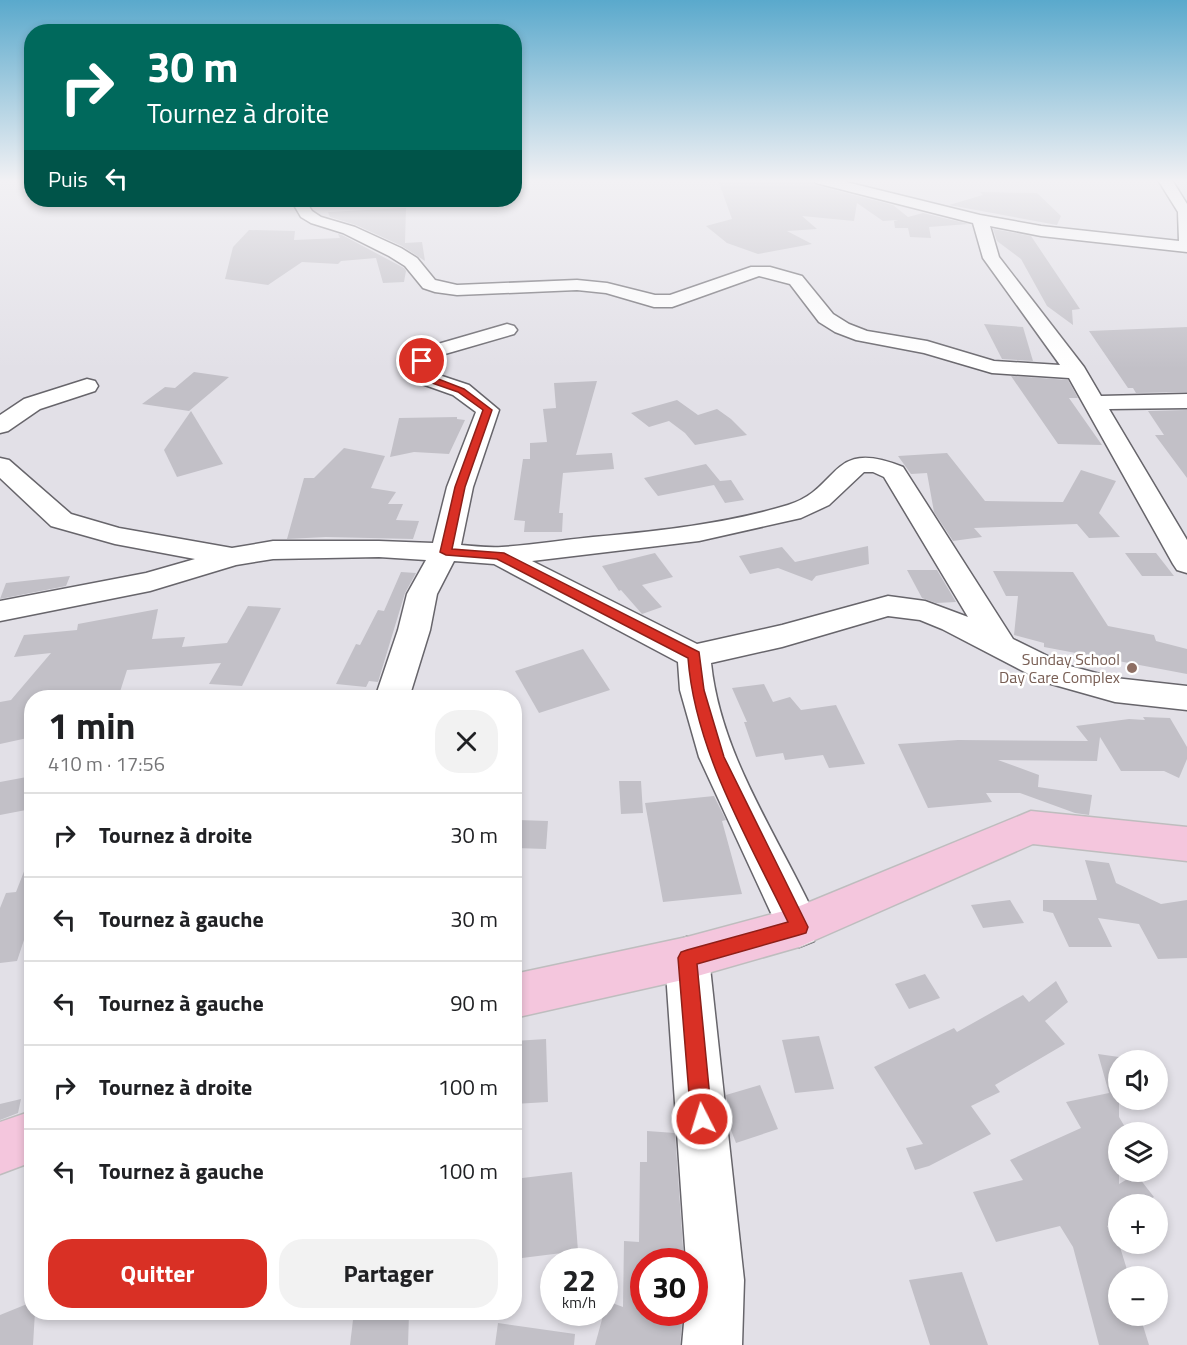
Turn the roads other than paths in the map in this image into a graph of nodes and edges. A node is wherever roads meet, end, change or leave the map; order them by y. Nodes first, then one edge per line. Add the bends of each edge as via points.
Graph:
1 (376, 243) edge
2 (986, 243) edge
3 (1142, 243) edge
4 (1187, 248) edge
5 (507, 330) dead end
6 (1076, 372) junction
7 (87, 386) dead end
8 (1187, 401) edge
9 (1095, 403) junction
10 (0, 426) edge
11 (0, 465) edge
12 (446, 552) junction
13 (500, 556) junction
14 (232, 557) junction
15 (1187, 564) edge
16 (0, 611) edge
17 (1001, 645) junction
18 (694, 656) junction
19 (395, 690) edge
20 (1187, 698) edge
21 (1187, 844) edge
22 (799, 927) junction
23 (687, 958) junction
24 (522, 994) edge
25 (24, 1139) edge
26 (0, 1148) edge
27 (712, 1345) edge

1 - 6 street via 411,262 429,284 457,290 577,285 672,302 757,271 770,272 796,280 826,318 863,336 927,347 992,367
2 - 6 street via 990,258
3 - 4 street
5 - 12 street via 438,350 422,361 430,379 461,390 488,410 460,487
6 - 9 street
7 - 10 street via 32,404
8 - 9 street
9 - 15 street
11 - 14 street via 61,520 115,536
12 - 13 street
12 - 14 street via 273,550
12 - 19 street via 422,594
13 - 17 street via 735,526 807,507 838,484 855,465 867,462 894,472
13 - 18 street
14 - 16 street via 150,582
17 - 18 street via 925,611 888,606
17 - 20 street via 1056,674 1115,690
18 - 22 street via 697,690 717,757
21 - 22 main road via 1031,827
22 - 23 main road
23 - 24 main road
23 - 27 street via 716,1280
25 - 26 main road

